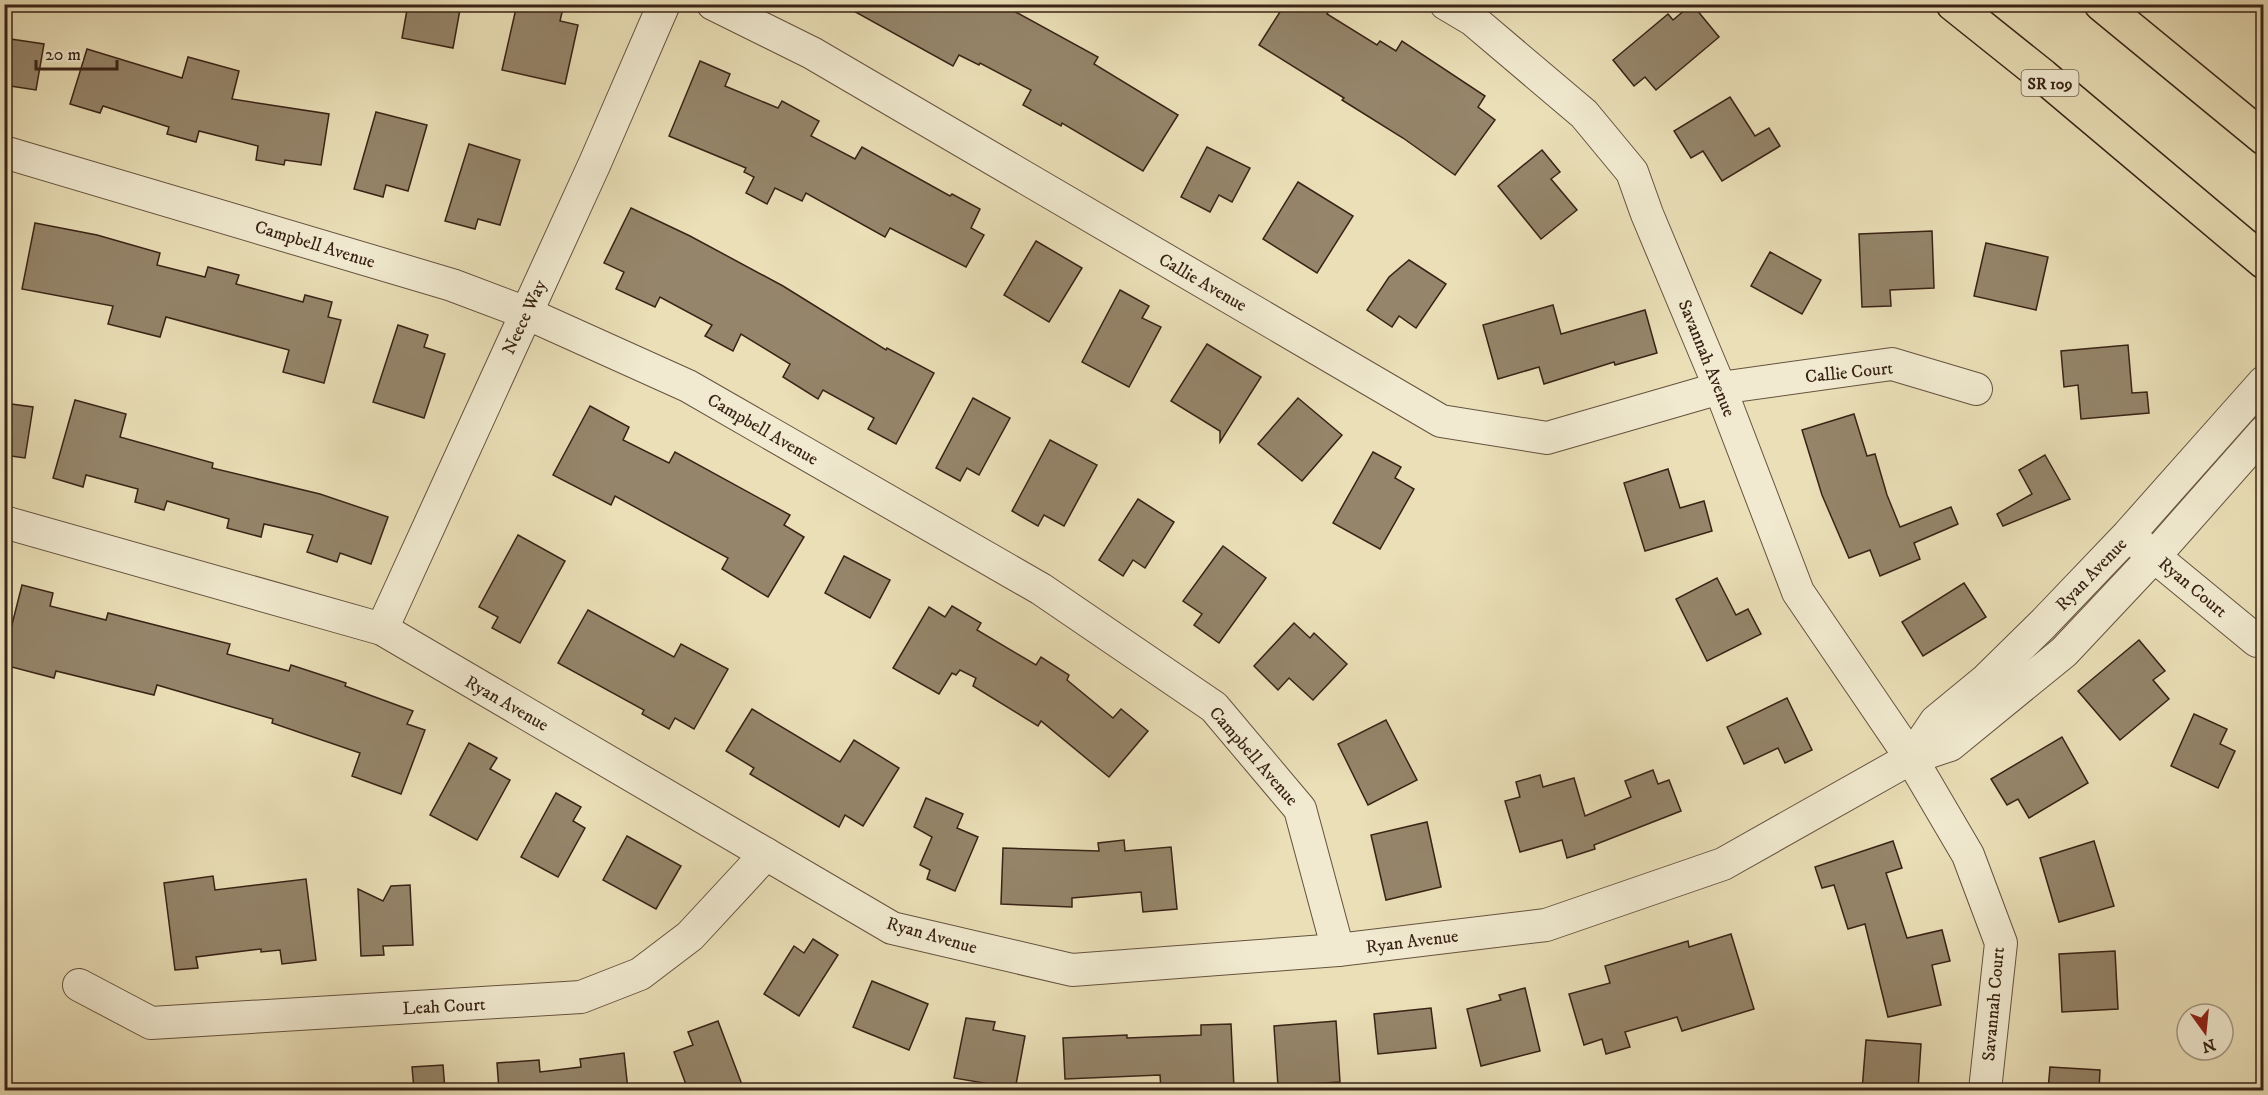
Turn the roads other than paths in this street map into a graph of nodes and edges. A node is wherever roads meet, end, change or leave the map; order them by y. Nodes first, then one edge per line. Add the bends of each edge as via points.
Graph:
1 (664, 4) edge
2 (713, 4) edge
3 (1446, 4) edge
4 (1953, 4) edge
5 (2101, 4) edge
6 (2264, 138) edge
7 (4, 152) edge
8 (2264, 262) edge
9 (526, 313) junction
10 (2264, 382) edge
11 (1720, 388) junction
12 (1976, 389) dead end
13 (2264, 432) edge
14 (4, 522) edge
15 (2128, 535) junction
16 (2154, 556) junction
17 (382, 629) junction
18 (2257, 641) dead end
19 (1911, 758) junction
20 (766, 854) junction
21 (1338, 950) junction
22 (79, 986) dead end
23 (1985, 1090) edge

1 - 9 street, Neece Way
2 - 11 street, Callie Avenue via 812,53 1441,420 1547,438
3 - 11 street, Savannah Avenue via 1473,20 1584,114 1632,172
4 - 8 highway, SR 109
5 - 6 highway
7 - 9 street, Campbell Avenue via 452,285
9 - 17 street, Neece Way
9 - 21 street, Campbell Avenue via 709,398 1041,589 1214,707 1300,809
10 - 15 street, Ryan Avenue
11 - 12 street, Callie Court via 1892,364
11 - 19 street, Savannah Avenue via 1798,592
13 - 16 street, Ryan Avenue
14 - 17 street, Ryan Avenue
15 - 16 street, Ryan Court
15 - 19 street, Ryan Avenue via 1987,679 1936,721
16 - 18 street, Ryan Court
16 - 19 street, Ryan Avenue via 2064,652 1950,745
17 - 20 street, Ryan Avenue
19 - 21 street, Ryan Avenue via 1723,864 1546,926
19 - 23 street, Savannah Court via 1968,855 2001,943
20 - 21 street, Ryan Avenue via 892,928 1072,970
20 - 22 street, Leah Court via 690,936 639,974 581,997 151,1023

